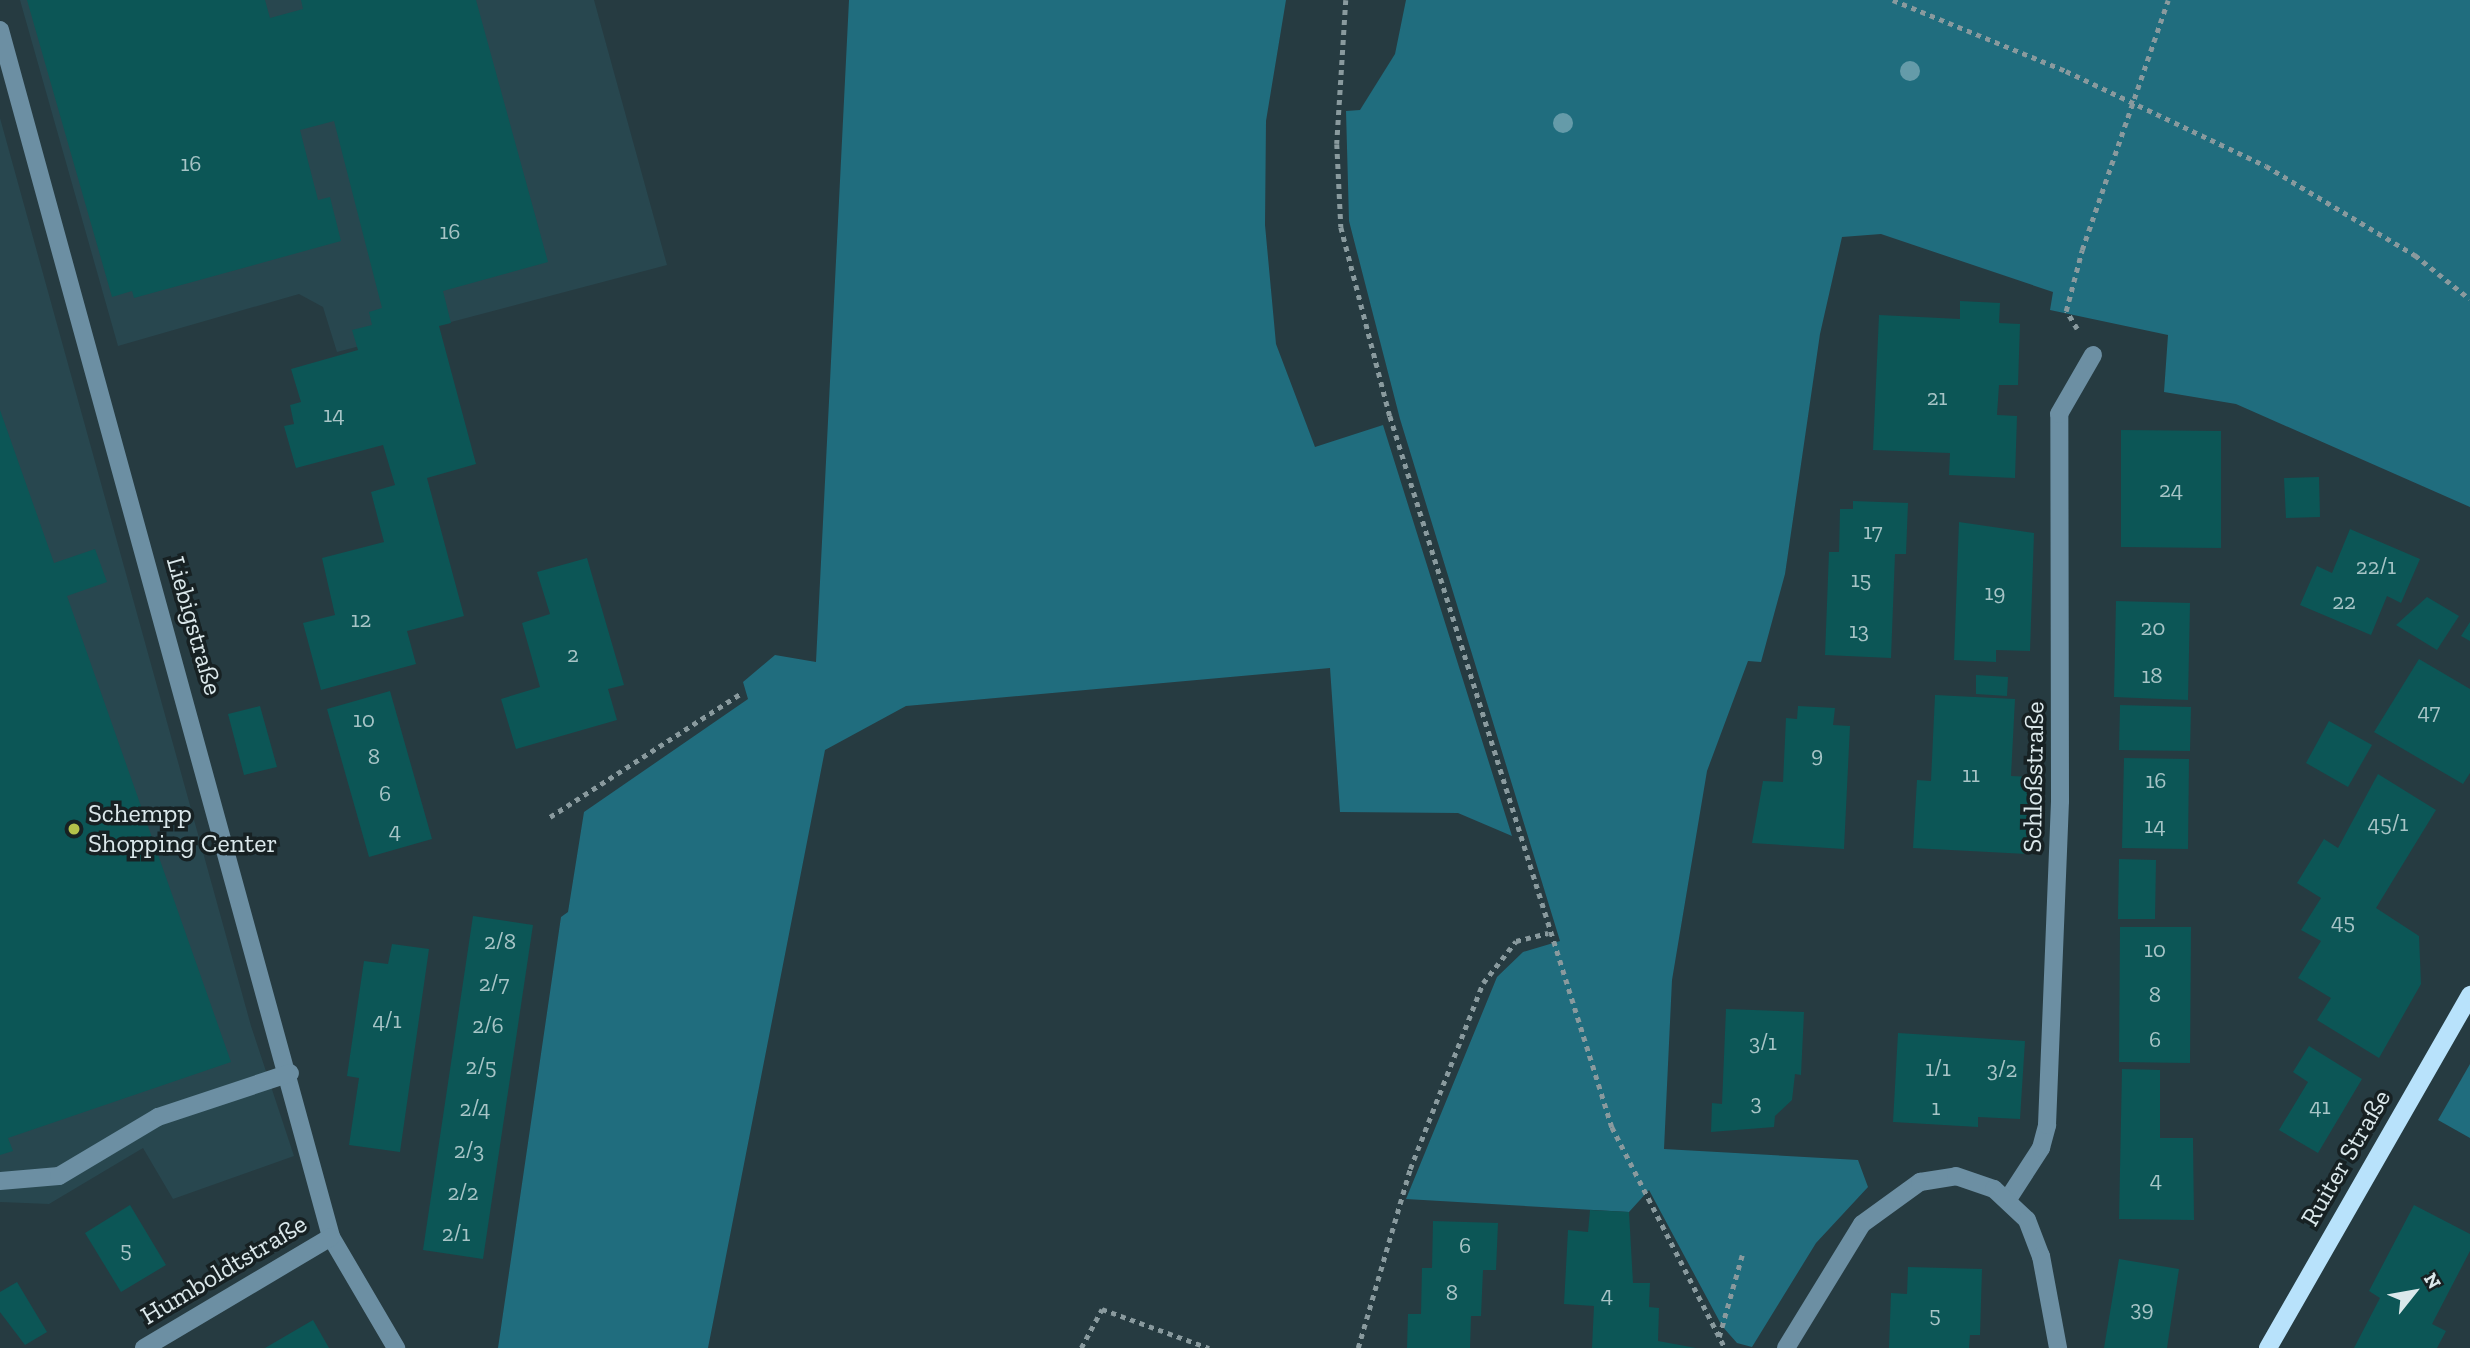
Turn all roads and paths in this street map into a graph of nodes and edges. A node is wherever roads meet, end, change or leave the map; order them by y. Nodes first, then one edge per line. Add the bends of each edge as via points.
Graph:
1 (1346, 0) edge
2 (1893, 0) edge
3 (2168, 0) edge
4 (0, 30) edge
5 (2130, 103) junction
6 (2470, 299) edge
7 (2093, 355) joint
8 (740, 694) dead end
9 (550, 817) dead end
10 (1548, 933) junction
11 (2470, 995) edge
12 (290, 1073) junction
13 (0, 1181) edge
14 (2008, 1199) junction
15 (331, 1237) junction
16 (1742, 1255) dead end
17 (1719, 1338) junction
18 (144, 1348) edge
19 (396, 1348) edge
20 (1081, 1348) edge
21 (1209, 1348) edge
22 (1358, 1348) edge
23 (1726, 1348) edge
24 (1786, 1348) edge
25 (2058, 1348) edge
26 (2268, 1348) edge

1 - 10 path via 1337,144 1344,247
2 - 5 path
3 - 5 path
4 - 12 street, Liebigstraße
5 - 6 path via 2326,200
5 - 7 path via 2066,311
7 - 14 street, Schloßstraße via 2059,414 2059,840 2047,1125 2041,1148
8 - 9 path
10 - 17 path via 1619,1145
10 - 22 path via 1516,941 1483,983 1410,1169
11 - 26 main road, Ruiter Straße
12 - 13 street via 158,1117 59,1176
12 - 15 street, Liebigstraße
14 - 24 street via 1975,1180 1948,1176 1920,1182 1884,1203 1843,1247
14 - 25 street via 2038,1246
15 - 18 street, Humboldtstraße
15 - 19 street, Liebigstraße
16 - 17 path
17 - 23 path
20 - 21 path via 1102,1309

